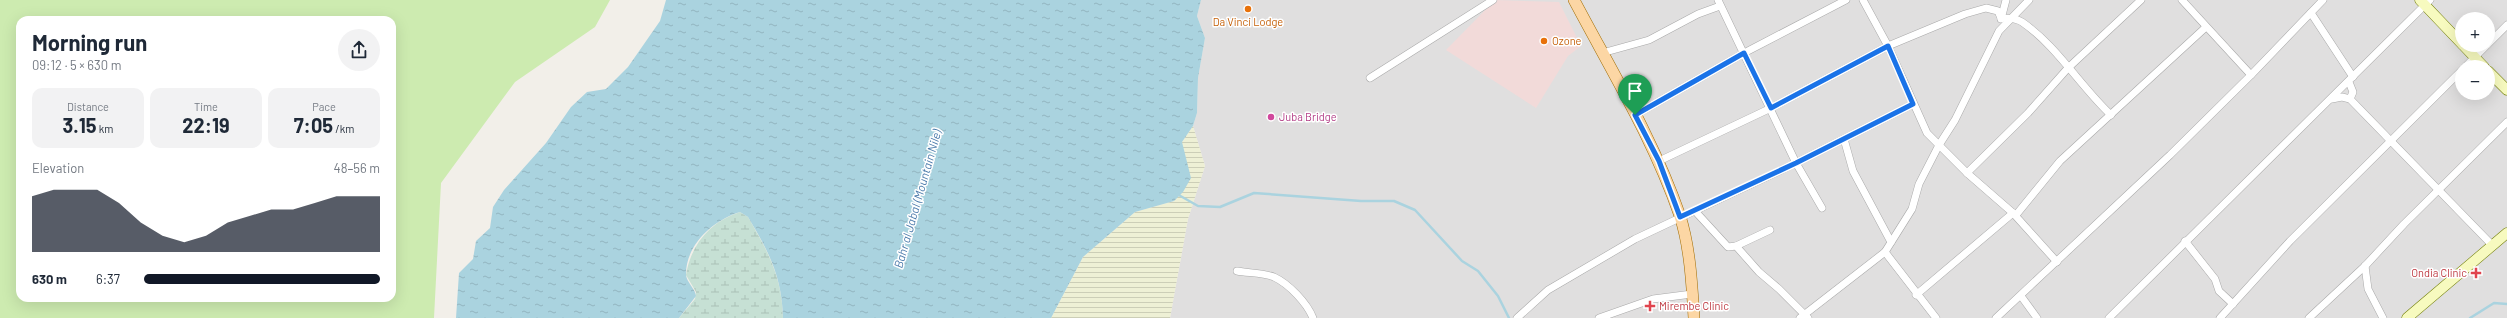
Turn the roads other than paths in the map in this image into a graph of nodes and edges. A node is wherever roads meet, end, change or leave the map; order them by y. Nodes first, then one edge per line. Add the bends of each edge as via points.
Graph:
1 (1494, 0) edge
2 (1574, 0) edge
3 (1846, 0) edge
4 (1863, 0) edge
5 (2006, 0) edge
6 (2029, 0) edge
7 (2141, 0) edge
8 (2182, 0) edge
9 (2323, 0) edge
10 (2425, 2) edge
11 (1719, 3) edge
12 (2311, 13) junction
13 (2001, 18) junction
14 (2010, 18) junction
15 (2507, 25) edge
16 (2206, 27) junction
17 (1999, 32) junction
18 (2455, 35) edge
19 (2495, 38) edge
20 (1888, 46) junction
21 (2470, 52) edge
22 (2480, 52) edge
23 (1602, 53) junction
24 (1744, 53) junction
25 (2475, 57) junction
26 (2472, 60) edge
27 (2478, 60) edge
28 (2068, 68) junction
29 (2251, 75) junction
30 (2455, 77) edge
31 (1370, 78) dead end
32 (2495, 78) edge
33 (2351, 79) junction
34 (2507, 90) edge
35 (2332, 99) junction
36 (2350, 99) junction
37 (1913, 104) junction
38 (1771, 108) junction
39 (2111, 114) junction
40 (1635, 115) junction
41 (2507, 122) edge
42 (1844, 139) junction
43 (2390, 141) junction
44 (1939, 145) junction
45 (1659, 161) junction
46 (1796, 163) junction
47 (1967, 173) junction
48 (2440, 190) junction
49 (1822, 208) dead end
50 (1694, 211) junction
51 (2014, 214) junction
52 (1680, 217) junction
53 (1770, 230) dead end
54 (2507, 233) edge
55 (2185, 241) junction
56 (1891, 242) junction
57 (1736, 246) junction
58 (2493, 246) junction
59 (1885, 252) junction
60 (2057, 262) junction
61 (2365, 266) junction
62 (1237, 271) dead end
63 (1692, 294) junction
64 (1916, 295) junction
65 (2021, 296) junction
66 (2233, 304) junction
67 (1804, 317) edge
68 (1313, 318) edge
69 (1517, 318) edge
70 (1599, 318) edge
71 (1694, 318) edge
72 (1936, 318) edge
73 (1996, 318) edge
74 (2037, 318) edge
75 (2109, 318) edge
76 (2220, 318) edge
77 (2309, 318) edge
78 (2383, 318) edge
79 (2407, 318) edge

1 - 31 street
2 - 23 main road
3 - 24 street
4 - 20 street
5 - 13 street
6 - 14 street
7 - 28 street
8 - 16 street
9 - 12 street
10 - 18 main road
10 - 33 street
11 - 23 street via 1649,40
11 - 24 street
12 - 29 street
12 - 33 street
13 - 14 street
13 - 17 street
13 - 20 street via 1998,11 1986,8 1960,15
14 - 17 street
14 - 28 street via 2021,21 2048,44
15 - 19 street
16 - 29 street
16 - 39 street
17 - 44 street via 1955,120
20 - 37 street
20 - 38 street
21 - 25 main road
22 - 25 street
23 - 40 main road
24 - 38 street
24 - 40 street
25 - 26 street
25 - 27 main road
28 - 39 street via 2094,99
28 - 47 street via 2028,113
29 - 60 street
30 - 43 street
32 - 34 main road
33 - 35 street
33 - 36 street via 2353,92
35 - 36 street
35 - 55 street
36 - 43 street
37 - 42 street
37 - 44 street via 1927,133
38 - 45 street
38 - 46 street
39 - 51 street via 2060,161
40 - 45 main road
41 - 48 street
42 - 46 street
42 - 56 street via 1853,171
43 - 48 street
43 - 66 street via 2290,241
44 - 47 street
44 - 56 street via 1919,184 1912,209
45 - 52 main road
46 - 49 street
46 - 50 street
47 - 51 street
48 - 58 street
48 - 61 street
50 - 52 street
50 - 57 street via 1728,247
51 - 60 street
51 - 64 street
52 - 63 main road
52 - 69 street via 1635,239 1548,290
53 - 57 street
54 - 58 main road
55 - 66 street via 2215,279 2219,290
55 - 75 street
56 - 59 street
57 - 67 street
58 - 79 main road
59 - 64 street
59 - 67 street
60 - 65 street
61 - 77 street
61 - 78 street via 2368,289
62 - 68 street via 1274,277 1298,296
63 - 70 street via 1653,299
63 - 71 main road
64 - 72 street
65 - 73 street
65 - 74 street
66 - 76 street

